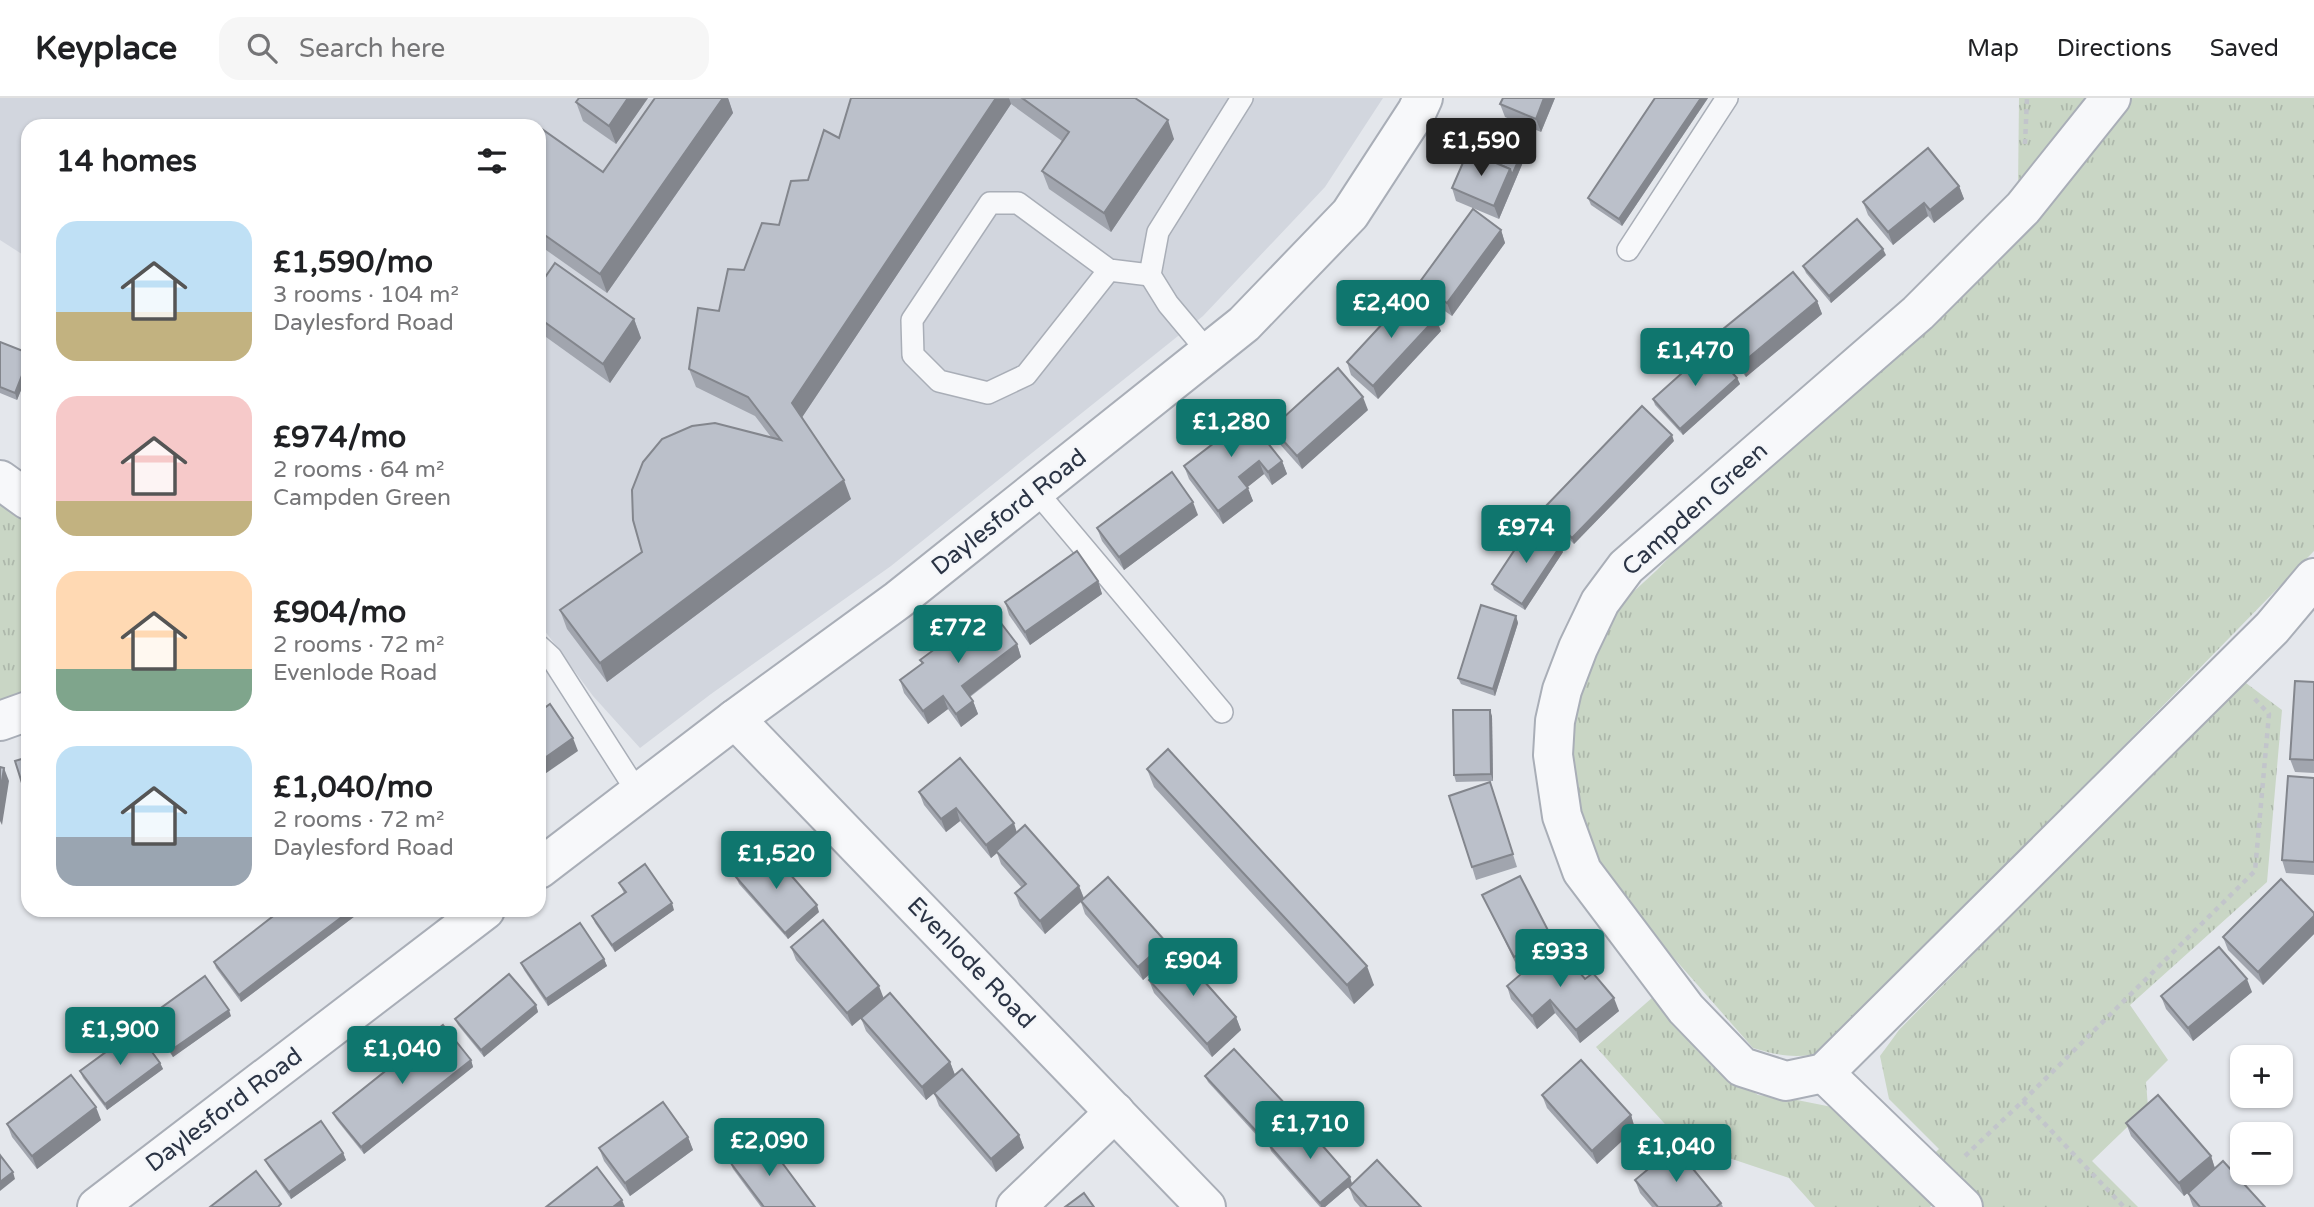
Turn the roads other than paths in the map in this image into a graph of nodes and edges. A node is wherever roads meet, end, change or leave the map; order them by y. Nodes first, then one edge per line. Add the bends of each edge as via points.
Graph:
1 (1242, 98) edge
2 (1423, 98) edge
3 (1727, 98) edge
4 (2112, 98) edge
5 (1628, 250) dead end
6 (1109, 271) junction
7 (1150, 275) junction
8 (1209, 353) junction
9 (0, 480) edge
10 (1036, 491) junction
11 (21, 495) edge
12 (2314, 578) edge
13 (546, 652) edge
14 (1222, 712) dead end
15 (21, 714) edge
16 (735, 719) junction
17 (0, 721) edge
18 (638, 793) junction
19 (546, 864) edge
20 (476, 917) edge
21 (1824, 1073) junction
22 (1115, 1112) junction
23 (1950, 1195) edge
24 (97, 1207) edge
25 (1016, 1207) edge
26 (1206, 1207) edge

1 - 7 lane via 1158,232
2 - 8 street, Daylesford Road via 1350,214 1244,324
3 - 5 lane
4 - 21 street, Campden Green via 2023,208 1918,313 1626,567 1600,602 1562,690 1553,755 1562,816 1582,871 1686,1009 1742,1067 1786,1081
6 - 6 lane via 1018,202 990,203 912,320 913,355 939,381 988,393 1026,375
6 - 7 lane
7 - 8 lane
8 - 10 street, Daylesford Road
9 - 11 street
10 - 14 lane
10 - 16 street, Daylesford Road via 898,600
12 - 21 street via 2272,628
13 - 18 lane
15 - 17 street
16 - 18 street, Daylesford Road
16 - 22 street, Evenlode Road
18 - 19 street, Daylesford Road
20 - 24 street, Daylesford Road
21 - 23 street
22 - 25 street
22 - 26 street, Evenlode Road

